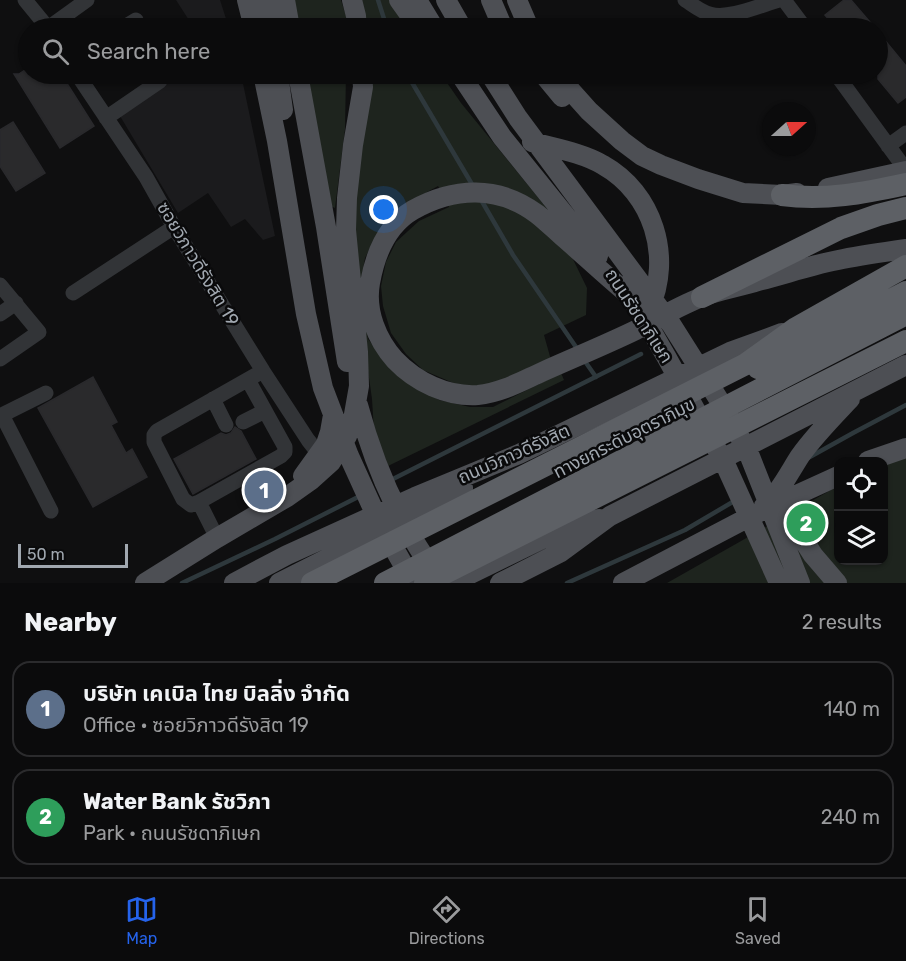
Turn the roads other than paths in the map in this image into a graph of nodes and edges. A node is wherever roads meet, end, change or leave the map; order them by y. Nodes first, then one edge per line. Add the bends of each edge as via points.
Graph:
1 (26, 0) edge
2 (87, 0) edge
3 (247, 0) edge
4 (266, 0) edge
5 (285, 0) edge
6 (352, 0) edge
7 (399, 0) edge
8 (417, 0) edge
9 (446, 0) edge
10 (490, 0) edge
11 (517, 0) edge
12 (685, 0) edge
13 (779, 0) edge
14 (784, 0) edge
15 (40, 18) edge
16 (62, 18) edge
17 (252, 18) edge
18 (269, 18) edge
19 (288, 18) edge
20 (356, 18) edge
21 (412, 18) edge
22 (428, 18) edge
23 (456, 18) edge
24 (499, 18) edge
25 (525, 18) edge
26 (797, 18) edge
27 (84, 84) edge
28 (156, 84) edge
29 (265, 84) edge
30 (280, 84) edge
31 (300, 84) edge
32 (363, 84) edge
33 (456, 84) edge
34 (466, 84) edge
35 (472, 84) edge
36 (496, 84) edge
37 (505, 84) edge
38 (552, 84) edge
39 (566, 84) edge
40 (843, 84) edge
41 (106, 118) junction
42 (906, 133) edge
43 (622, 141) junction
44 (888, 146) junction
45 (906, 170) edge
46 (906, 184) edge
47 (782, 195) junction
48 (906, 208) edge
49 (174, 227) junction
50 (906, 249) edge
51 (906, 266) edge
52 (0, 285) edge
53 (906, 292) edge
54 (73, 293) dead end
55 (629, 295) junction
56 (702, 297) junction
57 (16, 303) junction
58 (0, 314) edge
59 (906, 314) edge
60 (796, 328) junction
61 (634, 331) junction
62 (906, 341) edge
63 (0, 359) edge
64 (906, 364) edge
65 (263, 371) junction
66 (248, 380) junction
67 (859, 389) junction
68 (46, 393) dead end
69 (213, 399) junction
70 (265, 411) junction
71 (1, 416) edge
72 (243, 422) dead end
73 (225, 425) dead end
74 (906, 448) edge
75 (319, 454) junction
76 (519, 454) junction
77 (749, 454) junction
78 (882, 457) edge
79 (834, 478) edge
80 (286, 497) junction
81 (199, 502) junction
82 (51, 511) dead end
83 (755, 514) junction
84 (610, 516) junction
85 (217, 538) junction
86 (284, 580) edge
87 (145, 583) edge
88 (234, 583) edge
89 (312, 583) edge
90 (341, 583) edge
91 (385, 583) edge
92 (418, 583) edge
93 (425, 583) edge
94 (442, 583) edge
95 (452, 583) edge
96 (500, 583) edge
97 (623, 583) edge
98 (779, 583) edge
99 (783, 583) edge
100 (800, 583) edge
101 (817, 583) edge
102 (837, 583) edge

1 - 15 street
2 - 16 street
3 - 17 main road
4 - 18 main road
5 - 19 main road
6 - 20 main road
7 - 21 main road
8 - 22 main road
9 - 23 main road
10 - 24 main road
11 - 25 main road
12 - 13 street via 712,15 735,13
14 - 26 street
27 - 41 street, ซอยวิภาวดีรังสิต 19
28 - 41 street
29 - 92 main road via 323,388 375,514
30 - 75 main road via 333,415 326,444
31 - 94 main road via 346,358 364,429 397,509
32 - 80 main road via 352,145 346,230 358,352 359,387 353,420 330,462
33 - 61 main road via 489,123 518,137 601,164 622,179 640,200 656,237 659,275 653,301
34 - 55 main road, ถนนรัชดาภิเษก via 502,137
35 - 37 main road via 487,93
36 - 77 main road, ถนนรัชดาภิเษก via 671,324
38 - 43 main road via 590,124
39 - 43 main road
40 - 44 street
41 - 49 street, ซอยวิภาวดีรังสิต 19
42 - 44 street
43 - 47 main road via 642,156 698,179 743,193
44 - 45 street
45 - 47 main road
46 - 47 highway via 818,198
48 - 56 highway via 841,228
49 - 54 street
49 - 65 street, ซอยวิภาวดีรังสิต 19
50 - 56 main road via 841,259
51 - 60 highway, ถนนวิภาวดีรังสิต
52 - 57 street
53 - 90 highway, ทางยกระดับอุตราภิมุข
55 - 61 main road via 536,213 512,200 475,191 426,203 398,222 385,237 369,286 371,311 385,348 420,381 459,395 479,395 509,387
55 - 98 main road, ถนนรัชดาภิเษก via 726,466
56 - 61 main road
57 - 58 street
57 - 63 street via 39,332
59 - 91 highway, ทางยกระดับอุตราภิมุข
60 - 76 main road, ถนนวิภาวดีรังสิต via 730,352
60 - 89 highway, ถนนวิภาวดีรังสิต via 746,364
62 - 93 highway
64 - 67 main road
65 - 66 street
65 - 75 street, ซอยวิภาวดีรังสิต 19
66 - 69 street
66 - 70 street
67 - 83 main road via 815,436 768,503
67 - 84 main road
68 - 71 street
69 - 73 street
69 - 81 street via 157,431 153,442 183,499 191,505
70 - 72 street
70 - 81 street via 285,452
71 - 82 street
74 - 78 main road
75 - 80 main road
76 - 86 main road via 441,501
76 - 88 main road, ถนนวิภาวดีรังสิต via 287,555
77 - 100 main road, ถนนรัชดาภิเษก
77 - 102 main road via 813,555
79 - 83 main road
80 - 85 main road
81 - 85 street
83 - 97 main road
84 - 95 main road via 569,527
84 - 96 main road via 561,552
85 - 87 main road
99 - 101 main road via 808,579

